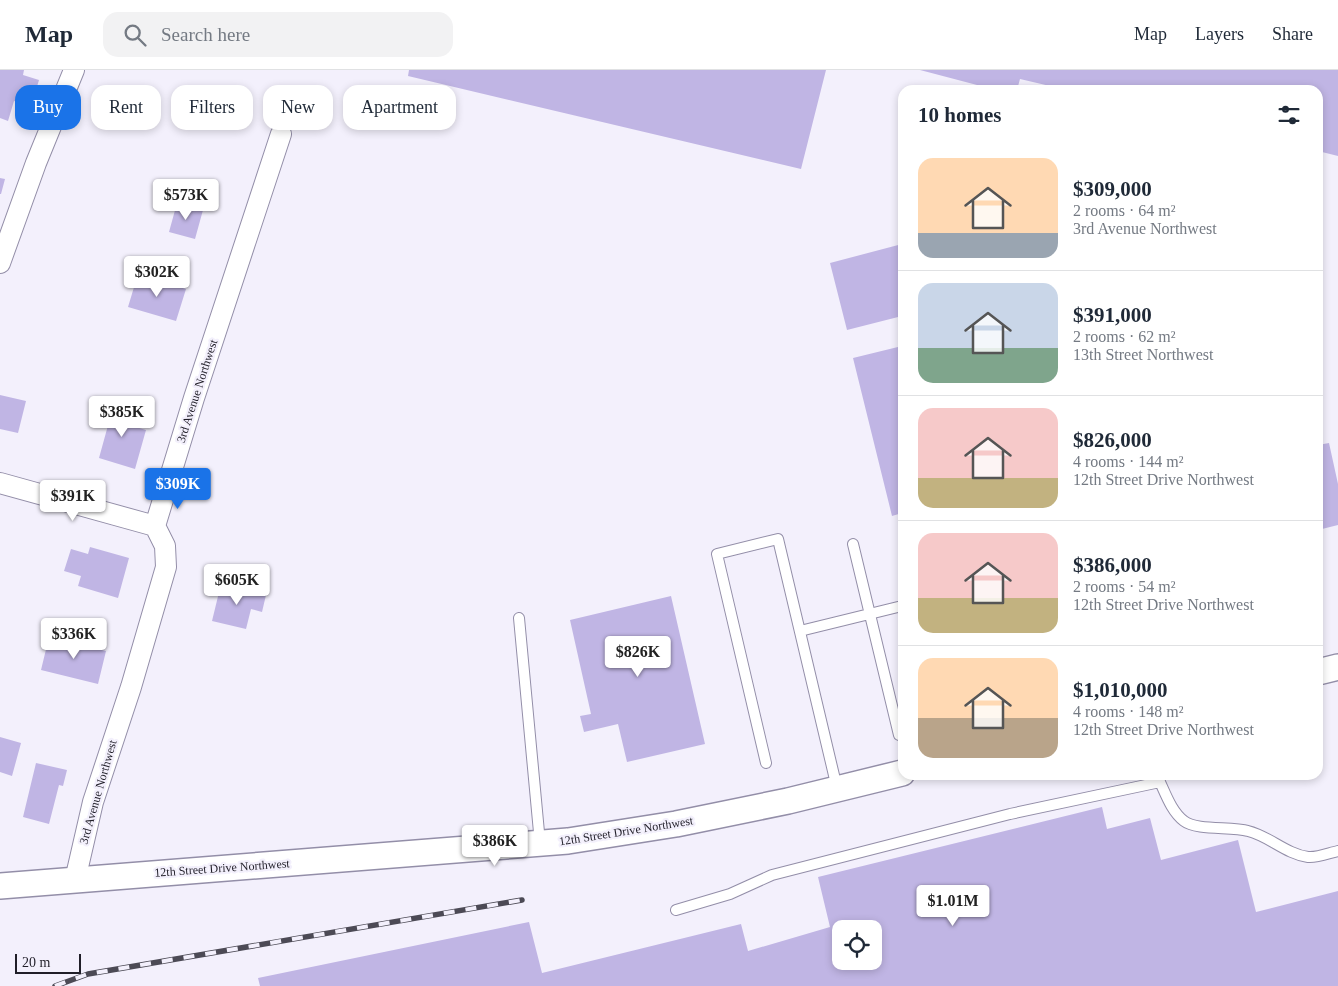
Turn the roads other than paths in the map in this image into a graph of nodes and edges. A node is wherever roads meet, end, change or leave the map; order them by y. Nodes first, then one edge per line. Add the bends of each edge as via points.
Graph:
1 (74, 70) edge
2 (281, 134) dead end
3 (0, 263) edge
4 (0, 483) edge
5 (155, 526) junction
6 (853, 544) dead end
7 (898, 607) edge
8 (870, 614) junction
9 (519, 618) dead end
10 (800, 631) junction
11 (1338, 667) edge
12 (1323, 671) edge
13 (898, 730) edge
14 (766, 763) dead end
15 (898, 774) edge
16 (1152, 780) edge
17 (1161, 780) edge
18 (837, 789) junction
19 (540, 843) junction
20 (1338, 852) edge
21 (75, 880) junction
22 (0, 886) edge
23 (676, 910) dead end

1 - 3 street
2 - 5 street, 3rd Avenue Northwest
4 - 5 street
5 - 21 street, 3rd Avenue Northwest via 165,546 166,567 93,802
6 - 8 lane
7 - 8 lane
8 - 10 lane
8 - 13 lane
9 - 19 lane
10 - 14 lane via 778,539 717,554
10 - 18 lane
11 - 12 street
15 - 18 street, 12th Street Drive Northwest
16 - 23 lane via 772,875 730,894
17 - 20 lane via 1172,808 1184,822 1208,828 1246,830 1309,858
18 - 19 street, 12th Street Drive Northwest via 676,824
19 - 21 street, 12th Street Drive Northwest
21 - 22 street, 12th Street Drive Northwest

